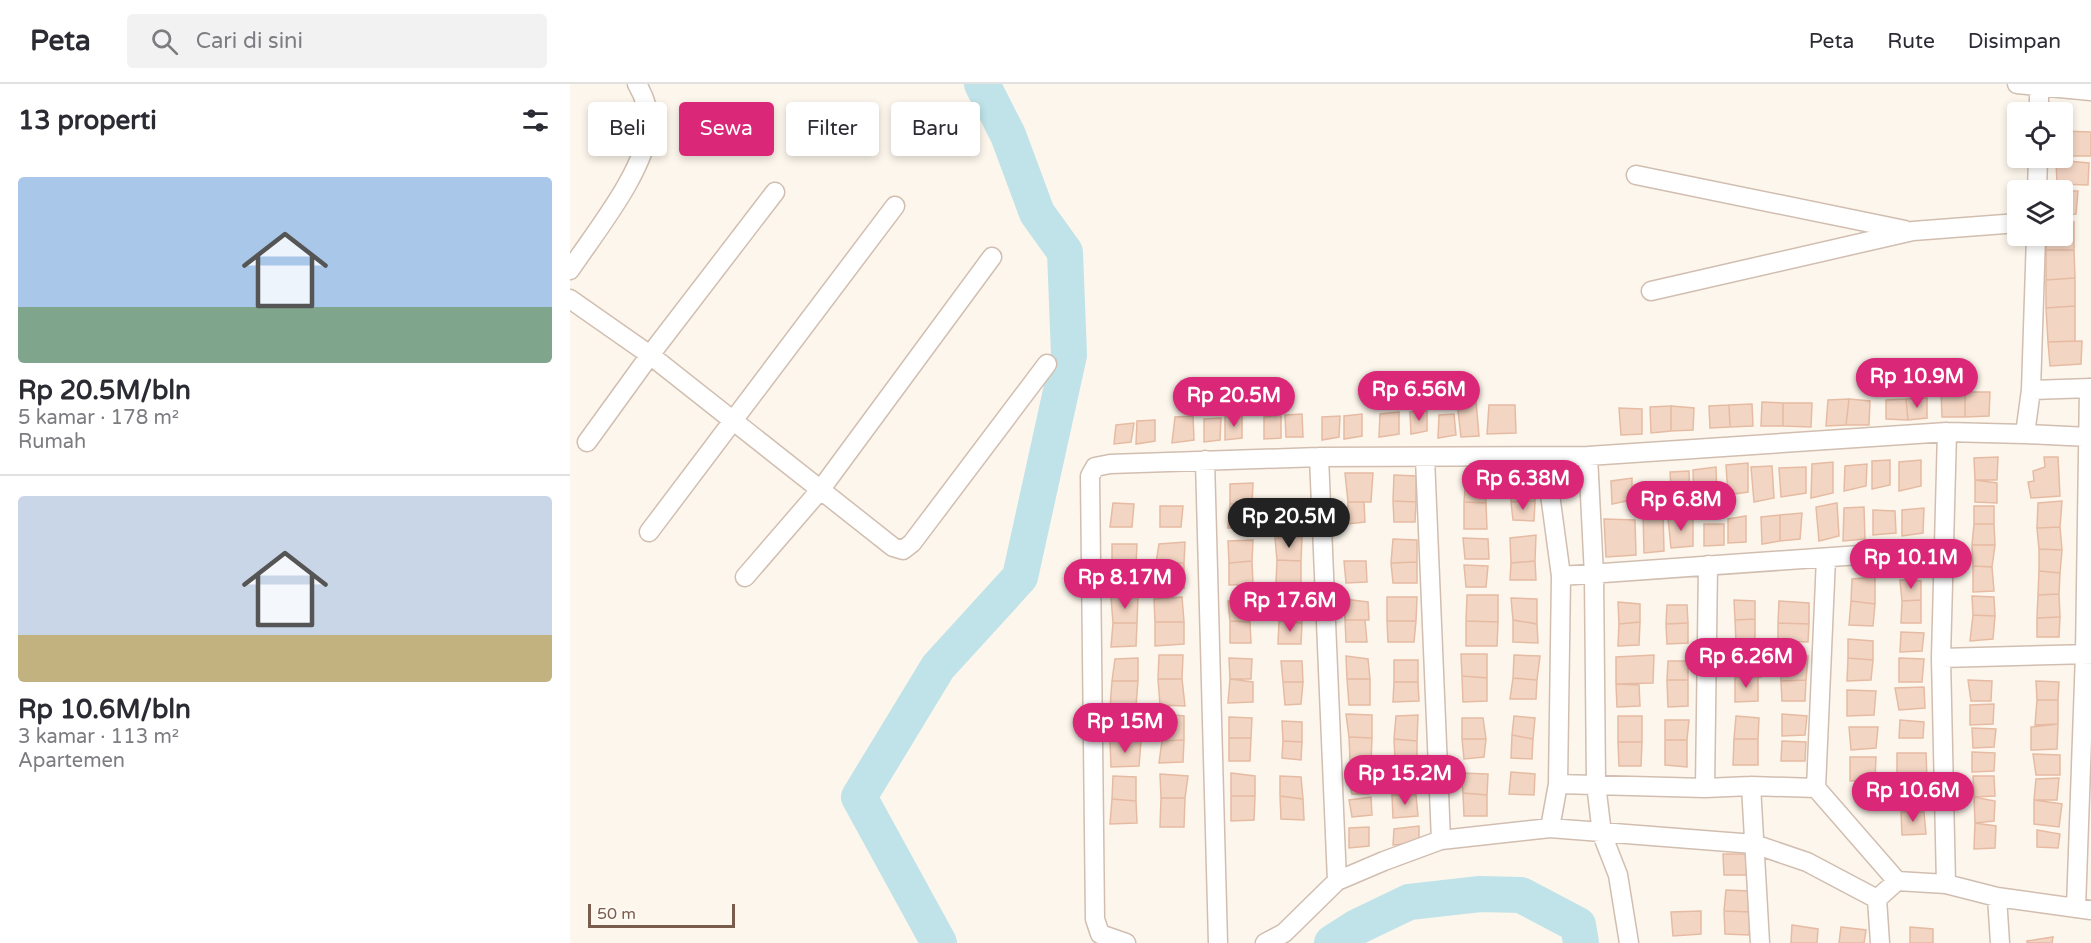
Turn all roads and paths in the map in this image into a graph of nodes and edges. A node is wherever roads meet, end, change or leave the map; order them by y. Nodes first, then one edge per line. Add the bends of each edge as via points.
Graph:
1 (637, 84) edge
2 (2017, 84) edge
3 (2039, 85) edge
4 (2091, 91) edge
5 (2039, 102) edge
6 (1636, 175) dead end
7 (775, 192) dead end
8 (895, 206) dead end
9 (2007, 225) edge
10 (1913, 231) junction
11 (2036, 246) edge
12 (992, 257) dead end
13 (570, 270) edge
14 (1651, 291) dead end
15 (570, 299) edge
16 (650, 355) junction
17 (1047, 364) dead end
18 (2090, 388) edge
19 (2031, 390) junction
20 (734, 420) junction
21 (1947, 432) junction
22 (2025, 434) junction
23 (2089, 437) junction
24 (587, 442) dead end
25 (1545, 456) junction
26 (1588, 456) junction
27 (1319, 457) junction
28 (1425, 458) junction
29 (1205, 460) junction
30 (821, 489) junction
31 (649, 532) dead end
32 (1945, 549) junction
33 (1826, 558) junction
34 (1708, 565) junction
35 (1594, 575) junction
36 (1561, 576) junction
37 (746, 577) dead end
38 (2088, 654) edge
39 (1941, 658) junction
40 (1558, 784) junction
41 (1596, 784) junction
42 (1751, 786) junction
43 (1705, 788) junction
44 (1816, 788) junction
45 (1550, 828) junction
46 (1602, 834) junction
47 (1441, 840) junction
48 (1754, 844) junction
49 (1337, 881) junction
50 (1897, 881) junction
51 (1946, 884) junction
52 (1997, 897) junction
53 (1877, 899) junction
54 (2084, 909) edge
55 (1126, 943) edge
56 (1218, 943) edge
57 (1265, 943) edge
58 (1629, 943) edge
59 (1760, 943) edge
60 (1880, 943) edge
61 (2000, 943) edge

1 - 13 street via 649,121 646,145 624,190
2 - 3 street
3 - 4 street
3 - 5 street
6 - 10 street
7 - 16 street
8 - 20 street
9 - 10 street
10 - 14 street
11 - 19 street
12 - 30 street
15 - 16 street
16 - 20 street
16 - 24 street
17 - 30 street via 903,550 893,547
18 - 19 street
18 - 23 street
19 - 22 street
20 - 30 street
20 - 31 street
21 - 22 street
21 - 26 street
21 - 32 street
22 - 23 street
23 - 38 street
25 - 26 street
25 - 28 street
25 - 36 street
26 - 35 street
27 - 28 street
27 - 29 street
27 - 49 street
28 - 47 street
29 - 55 street via 1110,464 1095,467 1090,476 1095,919 1100,934
29 - 56 street
30 - 37 street
32 - 33 street
32 - 39 street
33 - 34 street
33 - 44 street
34 - 35 street
34 - 43 street
35 - 36 street
35 - 41 street
36 - 40 street
38 - 39 street
38 - 54 street
39 - 51 street
40 - 41 street
40 - 45 street
41 - 43 street
41 - 46 street
42 - 43 street
42 - 44 street
42 - 48 street
44 - 50 street
45 - 46 street
45 - 47 street
46 - 48 street
46 - 58 street via 1618,875
47 - 49 street
48 - 53 street via 1807,862
48 - 59 street
49 - 57 street via 1284,933
50 - 51 street
50 - 53 street
51 - 52 street
52 - 54 street
52 - 61 street
53 - 60 street

